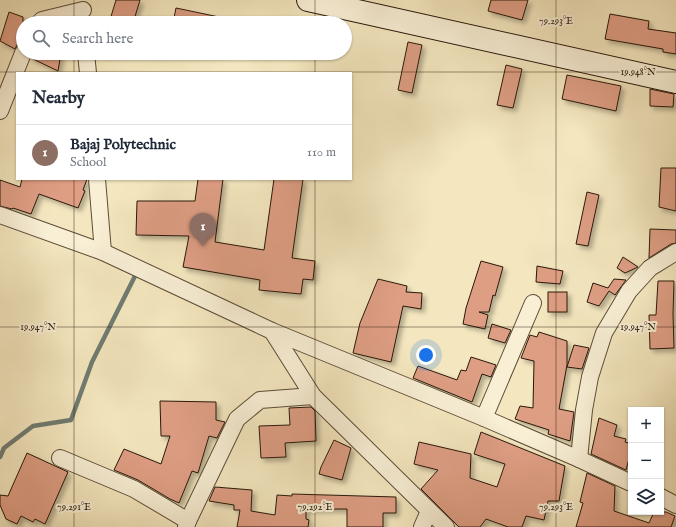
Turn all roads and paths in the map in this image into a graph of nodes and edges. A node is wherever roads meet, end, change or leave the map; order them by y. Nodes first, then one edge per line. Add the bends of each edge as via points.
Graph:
1 (308, 0) edge
2 (83, 11) edge
3 (60, 16) edge
4 (21, 60) edge
5 (87, 60) edge
6 (18, 72) edge
7 (88, 72) edge
8 (16, 78) edge
9 (676, 82) edge
10 (12, 92) edge
11 (0, 110) edge
12 (97, 180) edge
13 (0, 215) edge
14 (103, 252) junction
15 (676, 252) edge
16 (533, 303) dead end
17 (272, 331) junction
18 (313, 396) junction
19 (484, 418) junction
20 (60, 458) dead end
21 (579, 459) junction
22 (628, 482) edge
23 (664, 499) edge
24 (676, 504) edge
25 (429, 510) junction
26 (187, 524) edge
27 (422, 527) edge
28 (446, 527) edge

1 - 9 main road
2 - 3 street
4 - 6 street
5 - 7 street
8 - 10 street
10 - 11 street
12 - 14 street
13 - 14 street
14 - 17 street
15 - 21 street via 650,268 629,291 604,333 590,377
16 - 19 street
17 - 18 street
17 - 19 street
18 - 25 street
18 - 26 street via 260,400 236,419
19 - 21 street
20 - 26 street via 134,489
21 - 22 street
23 - 24 street
25 - 27 street
25 - 28 street

